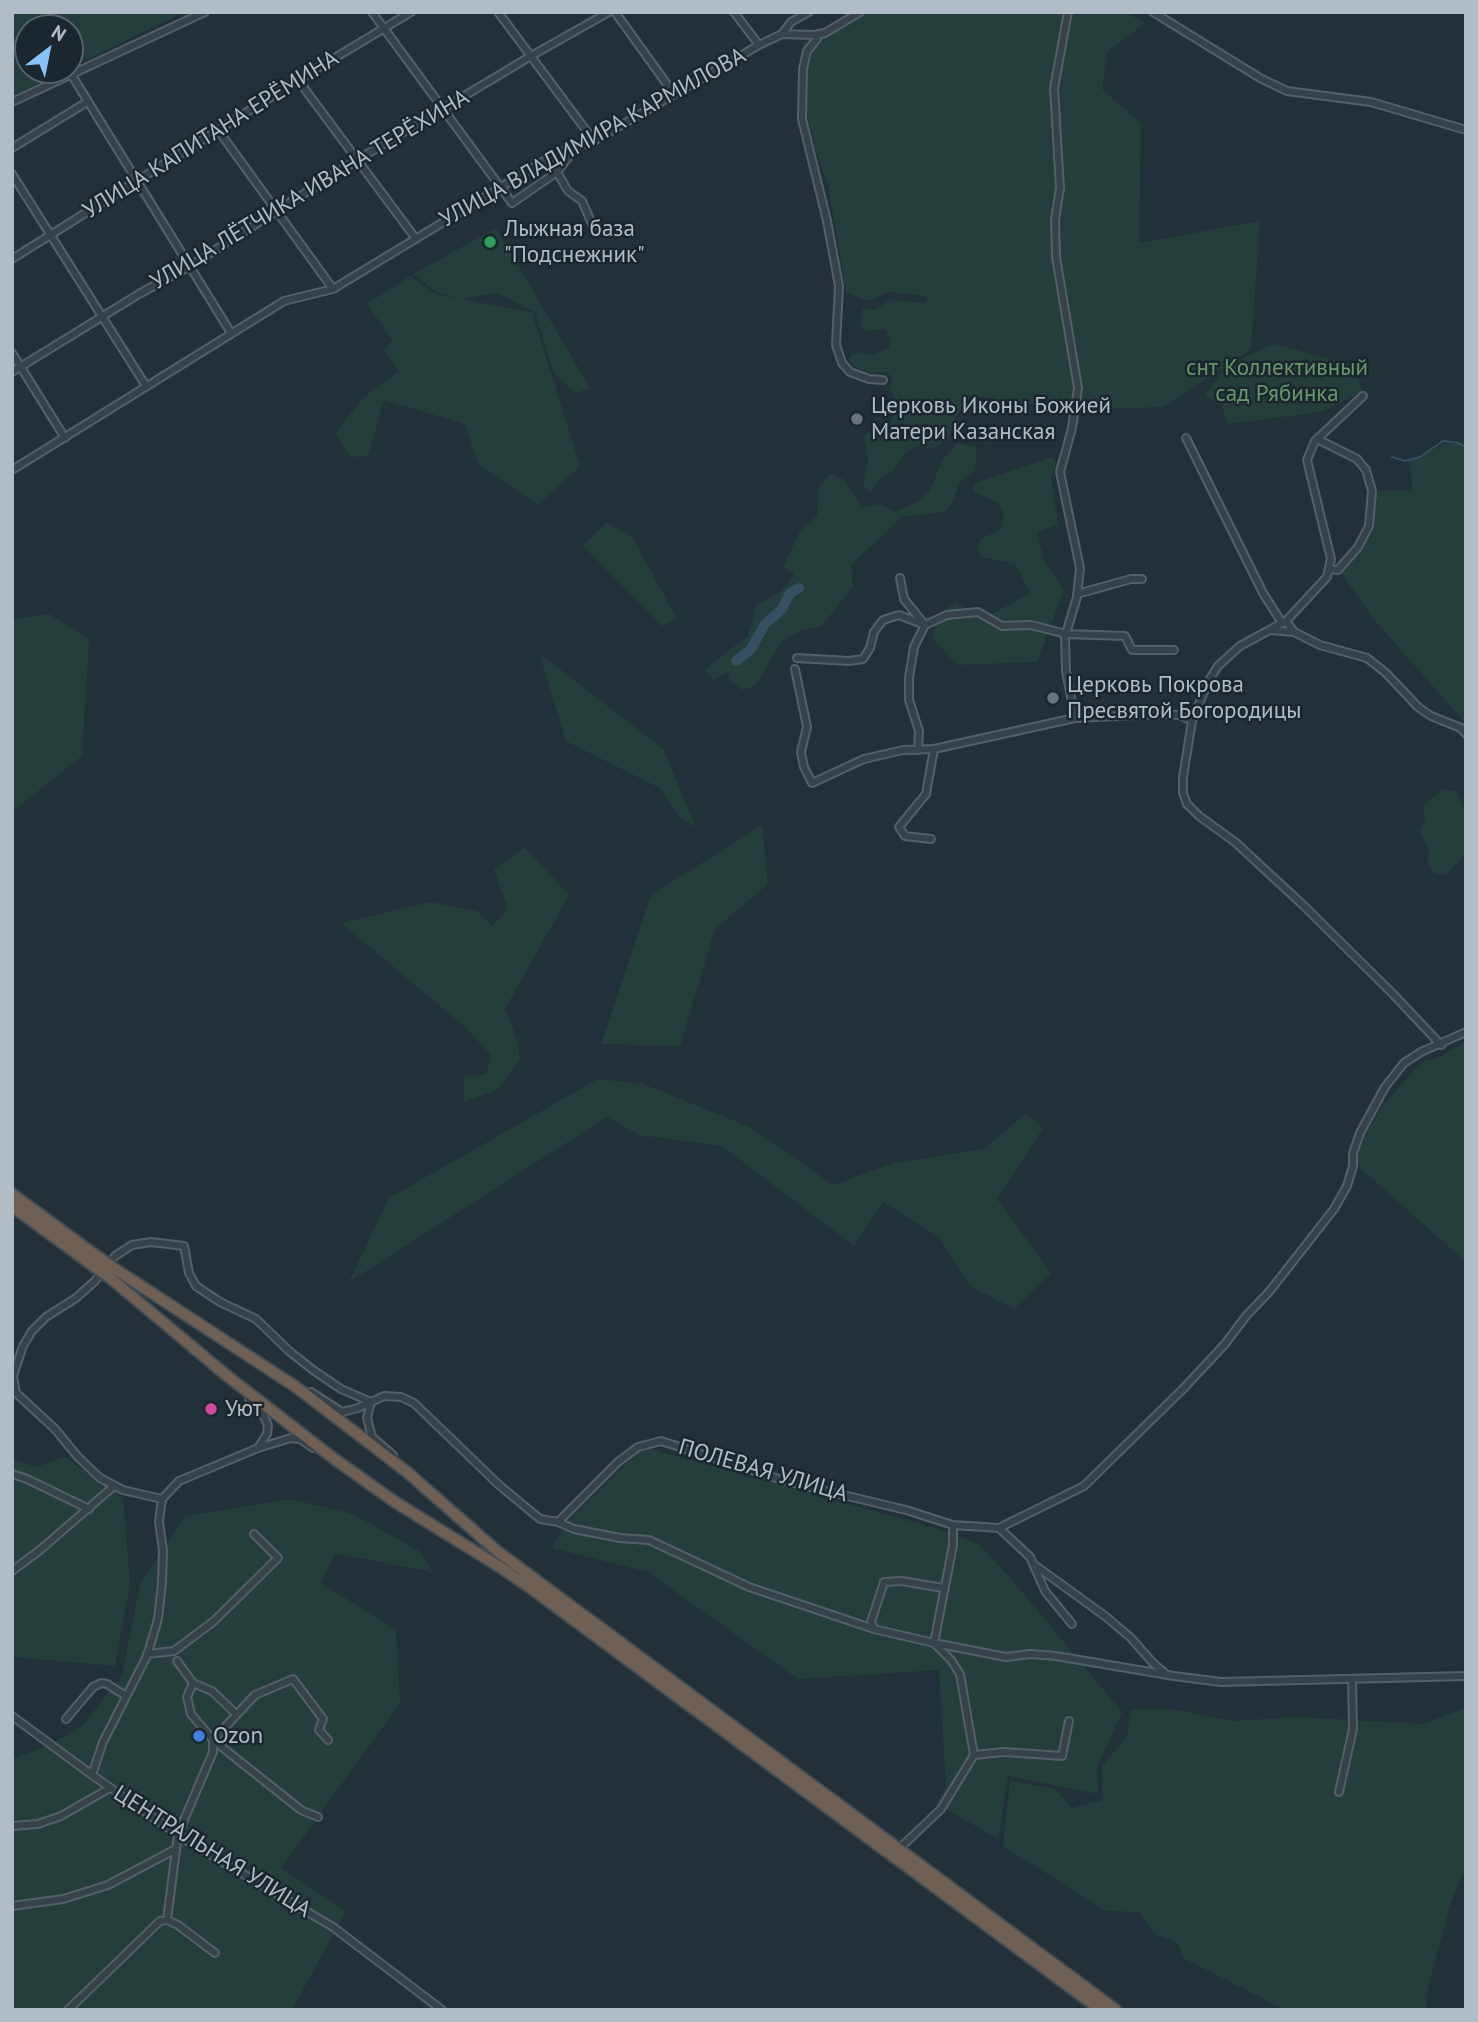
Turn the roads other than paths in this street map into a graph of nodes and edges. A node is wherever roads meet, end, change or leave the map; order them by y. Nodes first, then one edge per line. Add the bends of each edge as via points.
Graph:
1 (205, 12) edge
2 (372, 12) edge
3 (411, 12) edge
4 (498, 12) edge
5 (609, 12) edge
6 (615, 12) edge
7 (734, 12) edge
8 (809, 12) edge
9 (860, 12) edge
10 (1068, 12) edge
11 (1153, 12) edge
12 (384, 29) junction
13 (782, 34) junction
14 (814, 35) junction
15 (759, 45) junction
16 (531, 56) junction
17 (84, 68) edge
18 (298, 80) junction
19 (50, 84) edge
20 (77, 84) edge
21 (674, 94) junction
22 (12, 102) edge
23 (87, 102) junction
24 (442, 110) junction
25 (218, 130) junction
26 (1466, 130) edge
27 (594, 141) junction
28 (577, 147) junction
29 (12, 148) edge
30 (358, 160) junction
31 (557, 172) junction
32 (12, 174) edge
33 (137, 182) junction
34 (501, 185) junction
35 (277, 211) junction
36 (593, 226) dead end
37 (51, 235) junction
38 (416, 239) junction
39 (12, 259) edge
40 (190, 266) junction
41 (333, 289) junction
42 (102, 316) junction
43 (231, 333) junction
44 (12, 353) edge
45 (20, 366) junction
46 (12, 372) edge
47 (883, 380) dead end
48 (146, 386) junction
49 (1363, 396) dead end
50 (65, 438) junction
51 (1186, 438) dead end
52 (1317, 439) junction
53 (12, 470) edge
54 (1329, 569) junction
55 (900, 578) dead end
56 (1142, 579) dead end
57 (1077, 594) junction
58 (1284, 622) junction
59 (925, 625) junction
60 (1269, 630) junction
61 (1294, 632) junction
62 (1066, 634) junction
63 (1174, 650) dead end
64 (797, 658) dead end
65 (796, 669) dead end
66 (1075, 718) junction
67 (1192, 721) junction
68 (1466, 734) edge
69 (918, 750) junction
70 (934, 750) junction
71 (931, 839) dead end
72 (1466, 1032) edge
73 (1441, 1045) junction
74 (12, 1194) edge
75 (12, 1206) edge
76 (95, 1261) junction
77 (112, 1273) junction
78 (226, 1375) junction
79 (296, 1387) junction
80 (371, 1402) junction
81 (258, 1448) junction
82 (333, 1458) junction
83 (407, 1472) junction
84 (12, 1474) edge
85 (114, 1486) junction
86 (162, 1499) junction
87 (89, 1509) junction
88 (558, 1522) junction
89 (953, 1525) junction
90 (999, 1528) junction
91 (254, 1534) dead end
92 (1035, 1566) junction
93 (12, 1571) edge
94 (943, 1588) junction
95 (1072, 1624) dead end
96 (874, 1629) junction
97 (934, 1643) junction
98 (147, 1654) junction
99 (177, 1661) dead end
100 (1168, 1675) junction
101 (1466, 1676) edge
102 (1352, 1679) junction
103 (193, 1683) junction
104 (126, 1696) junction
105 (236, 1714) junction
106 (12, 1716) edge
107 (66, 1719) dead end
108 (1069, 1721) dead end
109 (213, 1740) junction
110 (328, 1740) dead end
111 (974, 1755) junction
112 (92, 1775) junction
113 (110, 1788) junction
114 (1339, 1793) dead end
115 (318, 1817) dead end
116 (12, 1826) edge
117 (178, 1834) junction
118 (901, 1848) junction
119 (174, 1850) junction
120 (12, 1906) edge
121 (167, 1920) junction
122 (215, 1953) dead end
123 (68, 2010) edge
124 (442, 2010) edge
125 (1101, 2010) edge
126 (1116, 2010) edge

1 - 17 street
2 - 12 street
3 - 12 street, УЛИЦА КАПИТАНА ЕРЁМИНА
4 - 16 street
5 - 16 street, УЛИЦА ЛЁТЧИКА ИВАНА ТЕРЁХИНА
6 - 21 street
7 - 15 street
8 - 13 street, УЛИЦА ВЛАДИМИРА КАРМИЛОВА
9 - 14 street
10 - 57 street via 1055,88 1060,188 1055,220 1056,257 1078,388 1060,472 1080,568
11 - 26 street via 1287,91 1371,102
12 - 18 street, УЛИЦА КАПИТАНА ЕРЁМИНА
12 - 24 street
13 - 14 street
13 - 15 street, УЛИЦА ВЛАДИМИРА КАРМИЛОВА
14 - 47 street via 817,39 807,51 803,69 802,119 839,286 836,345 850,372
15 - 21 street, УЛИЦА ВЛАДИМИРА КАРМИЛОВА
16 - 24 street, УЛИЦА ЛЁТЧИКА ИВАНА ТЕРЁХИНА
16 - 27 street
18 - 25 street, УЛИЦА КАПИТАНА ЕРЁМИНА
18 - 30 street
19 - 22 street
20 - 23 street
21 - 27 street, УЛИЦА ВЛАДИМИРА КАРМИЛОВА
23 - 29 street
23 - 33 street
24 - 30 street, УЛИЦА ЛЁТЧИКА ИВАНА ТЕРЁХИНА
24 - 34 street
25 - 33 street, УЛИЦА КАПИТАНА ЕРЁМИНА
25 - 35 street
27 - 28 street, УЛИЦА ВЛАДИМИРА КАРМИЛОВА
28 - 31 street
28 - 34 street, УЛИЦА ВЛАДИМИРА КАРМИЛОВА
30 - 35 street, УЛИЦА ЛЁТЧИКА ИВАНА ТЕРЁХИНА
30 - 38 street
31 - 34 street via 512,202
31 - 36 street via 568,191 582,201
32 - 37 street
33 - 37 street, УЛИЦА КАПИТАНА ЕРЁМИНА
33 - 40 street
34 - 38 street, УЛИЦА ВЛАДИМИРА КАРМИЛОВА
35 - 40 street, УЛИЦА ЛЁТЧИКА ИВАНА ТЕРЁХИНА
35 - 41 street
37 - 39 street, УЛИЦА КАПИТАНА ЕРЁМИНА
37 - 42 street
38 - 41 street, УЛИЦА ВЛАДИМИРА КАРМИЛОВА
40 - 42 street, УЛИЦА ЛЁТЧИКА ИВАНА ТЕРЁХИНА
40 - 43 street
41 - 43 street, УЛИЦА ВЛАДИМИРА КАРМИЛОВА via 284,301
42 - 45 street, УЛИЦА ЛЁТЧИКА ИВАНА ТЕРЁХИНА
42 - 48 street
43 - 48 street, УЛИЦА ВЛАДИМИРА КАРМИЛОВА
44 - 45 street
45 - 46 street, УЛИЦА ЛЁТЧИКА ИВАНА ТЕРЁХИНА
45 - 50 street
48 - 50 street, УЛИЦА ВЛАДИМИРА КАРМИЛОВА
49 - 52 street
50 - 53 street, УЛИЦА ВЛАДИМИРА КАРМИЛОВА
51 - 58 street via 1258,584
52 - 54 street via 1307,460 1331,559
52 - 54 street via 1357,459 1372,491 1369,526 1338,570
54 - 58 street via 1327,577
55 - 59 street via 904,599
56 - 57 street
57 - 62 street
58 - 60 street
58 - 61 street
59 - 62 street via 947,615 978,612 1002,626 1031,625
59 - 64 street via 899,615 883,620 863,659
59 - 69 street via 914,647 909,678
60 - 61 street
60 - 67 street via 1240,646 1218,666
61 - 68 street via 1367,659 1418,708
62 - 63 street via 1125,636 1132,650
62 - 66 street via 1066,671
65 - 69 street via 807,727 801,752 812,783 864,759
66 - 67 street via 1160,713
66 - 70 street
67 - 73 street via 1182,777 1187,804 1303,905
69 - 70 street
70 - 71 street via 926,794 899,827 905,836
72 - 73 street
73 - 90 street via 1404,1063 1385,1087 1360,1133 1347,1186 1334,1209 1225,1344 1084,1486
74 - 76 highway
75 - 76 highway
76 - 77 highway, bridge
77 - 78 highway
77 - 79 highway
78 - 81 street via 265,1416 267,1434
78 - 82 highway
79 - 80 street via 342,1412
79 - 83 highway
80 - 83 street via 367,1418 372,1437 404,1464
80 - 85 street via 341,1389 289,1351 256,1319 196,1286 184,1246 132,1245 114,1256 76,1298 32,1331 13,1376 16,1393 89,1469
80 - 88 street via 384,1396 414,1403 522,1506 540,1519
81 - 82 street via 291,1438
81 - 86 street via 180,1481
82 - 125 highway via 500,1567
83 - 118 highway via 497,1551
84 - 87 street
85 - 86 street
85 - 87 street
86 - 98 street via 162,1583 158,1619
87 - 93 street
88 - 89 street, ПОЛЕВАЯ УЛИЦА via 618,1462 638,1447 661,1441 785,1481
88 - 96 street via 649,1541 749,1587
89 - 90 street, ПОЛЕВАЯ УЛИЦА
89 - 94 street
90 - 92 street
91 - 98 street via 278,1558 214,1621 174,1651
92 - 95 street via 1045,1591
92 - 100 street via 1105,1616
94 - 96 street via 884,1582 871,1622
94 - 97 street
96 - 97 street
97 - 100 street via 1006,1657 1056,1656
97 - 111 street via 960,1674
98 - 104 street
99 - 103 street
100 - 102 street via 1221,1682
101 - 102 street
102 - 114 street via 1353,1729
103 - 105 street via 212,1691
103 - 109 street via 187,1697 191,1714
104 - 107 street via 101,1683
104 - 112 street
105 - 109 street
105 - 110 street via 255,1695 293,1679 323,1719 318,1730
106 - 112 street, ЦЕНТРАЛЬНАЯ УЛИЦА
108 - 111 street via 1062,1756
109 - 115 street via 301,1810
109 - 117 street via 213,1752
111 - 118 street via 941,1809
112 - 113 street, ЦЕНТРАЛЬНАЯ УЛИЦА
113 - 116 street via 61,1816
113 - 117 street, ЦЕНТРАЛЬНАЯ УЛИЦА
117 - 119 street
117 - 124 street, ЦЕНТРАЛЬНАЯ УЛИЦА via 333,1927
118 - 126 highway
119 - 120 street via 108,1885 63,1899
119 - 121 street
121 - 122 street
121 - 123 street via 160,1921

